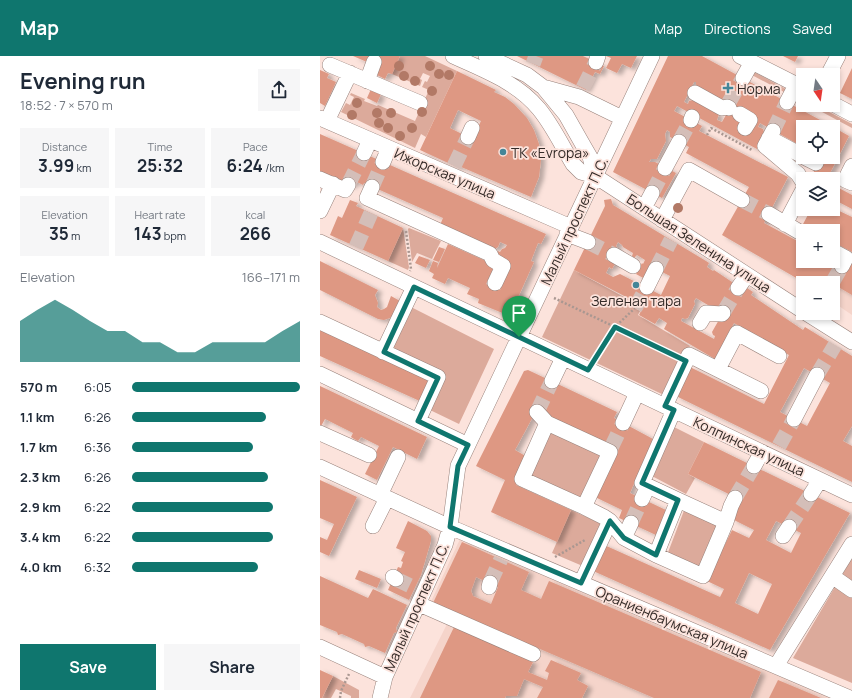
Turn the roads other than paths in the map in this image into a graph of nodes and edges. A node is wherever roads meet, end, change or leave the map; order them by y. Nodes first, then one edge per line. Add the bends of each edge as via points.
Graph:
1 (453, 56) edge
2 (486, 56) edge
3 (652, 56) edge
4 (838, 56) edge
5 (746, 59) edge
6 (374, 62) dead end
7 (330, 65) dead end
8 (832, 68) edge
9 (350, 73) junction
10 (743, 78) tunnel mouth
11 (367, 81) junction
12 (796, 85) edge
13 (544, 87) junction
14 (796, 92) edge
15 (695, 93) dead end
16 (787, 102) tunnel mouth
17 (420, 103) dead end
18 (840, 108) edge
19 (734, 112) dead end
20 (852, 114) edge
21 (622, 118) junction
22 (323, 119) edge
23 (679, 142) tunnel mouth
24 (796, 153) edge
25 (852, 166) edge
26 (665, 168) tunnel mouth
27 (796, 172) edge
28 (594, 176) junction
29 (326, 181) edge
30 (852, 183) edge
31 (348, 184) dead end
32 (372, 187) tunnel mouth
33 (652, 193) tunnel mouth
34 (742, 200) tunnel mouth
35 (796, 203) edge
36 (644, 208) junction
37 (320, 211) edge
38 (769, 214) tunnel mouth
39 (785, 224) junction
40 (671, 229) junction
41 (569, 230) junction
42 (796, 230) edge
43 (320, 242) edge
44 (588, 242) tunnel mouth
45 (614, 255) tunnel mouth
46 (840, 255) edge
47 (633, 266) dead end
48 (842, 266) tunnel mouth
49 (656, 269) tunnel mouth
50 (747, 275) junction
51 (412, 280) junction
52 (495, 283) dead end
53 (647, 287) tunnel mouth
54 (738, 288) tunnel mouth
55 (796, 305) edge
56 (723, 313) dead end
57 (817, 320) edge
58 (320, 322) edge
59 (700, 323) dead end
60 (519, 337) junction
61 (843, 341) edge
62 (384, 352) junction
63 (779, 356) dead end
64 (563, 358) junction
65 (718, 369) junction
66 (320, 374) edge
67 (817, 375) tunnel mouth
68 (552, 381) tunnel mouth
69 (761, 391) dead end
70 (637, 393) junction
71 (669, 408) junction
72 (794, 419) tunnel mouth
73 (418, 421) junction
74 (623, 423) tunnel mouth
75 (320, 433) edge
76 (468, 445) junction
77 (771, 452) junction
78 (369, 455) dead end
79 (398, 457) dead end
80 (754, 466) tunnel mouth
81 (321, 471) edge
82 (820, 480) junction
83 (811, 494) tunnel mouth
84 (852, 495) edge
85 (384, 496) junction
86 (736, 498) tunnel mouth
87 (678, 500) junction
88 (584, 507) junction
89 (610, 521) junction
90 (726, 522) junction
91 (631, 523) tunnel mouth
92 (373, 526) dead end
93 (450, 527) junction
94 (624, 538) junction
95 (851, 547) edge
96 (656, 555) junction
97 (832, 576) junction
98 (581, 583) junction
99 (852, 590) edge
100 (420, 595) junction
101 (320, 647) edge
102 (533, 654) dead end
103 (776, 666) junction
104 (385, 677) junction
105 (380, 698) edge
106 (850, 698) edge

1 - 28 street, Большая Зеленина улица via 498,77 524,93 539,109 573,164 581,172
2 - 13 street via 530,69
3 - 21 street, Малый проспект П.С.
4 - 8 street
5 - 10 street
5 - 12 street
6 - 11 street
7 - 9 street
9 - 11 street
9 - 22 street
11 - 17 street
13 - 21 street via 581,93
13 - 28 street via 566,115 590,157
14 - 16 street
15 - 19 street
18 - 20 street
21 - 28 street, Малый проспект П.С.
22 - 41 street, Ижорская улица via 367,147 386,155 452,170
23 - 26 street
24 - 27 street via 769,138
25 - 30 street via 845,180
28 - 36 street, Большая Зеленина улица
28 - 41 street, Малый проспект П.С.
29 - 31 street via 345,190
29 - 37 street
32 - 52 street via 367,198 374,208 410,218 490,254 493,260 503,266
33 - 36 street
34 - 40 street via 689,170
35 - 39 street
36 - 40 street, Большая Зеленина улица
38 - 39 street
39 - 42 street
40 - 50 street, Большая Зеленина улица
41 - 44 street, Ижорская улица
41 - 60 street, Малый проспект П.С.
43 - 51 street, Колпинская улица via 354,252
45 - 47 street
46 - 48 street via 846,258
49 - 53 street
50 - 54 street
50 - 55 street, Большая Зеленина улица
51 - 60 street, Колпинская улица
51 - 62 street
56 - 59 street via 706,313
57 - 61 street, Большая Зеленина улица
58 - 62 street
60 - 64 street, Колпинская улица
60 - 76 street, Малый проспект П.С.
62 - 73 street via 438,378
63 - 65 street via 737,333
64 - 68 street
64 - 70 street, Колпинская улица
65 - 69 street
65 - 71 street via 689,355
66 - 73 street
67 - 72 street
70 - 71 street, Колпинская улица
70 - 74 street
71 - 77 street, Колпинская улица
71 - 87 street via 642,483 645,492
73 - 76 street
75 - 78 street
76 - 93 street, Малый проспект П.С. via 458,466
77 - 80 street
77 - 82 street, Колпинская улица
79 - 85 street
81 - 85 street, Ораниенбаумская улица
82 - 83 street
82 - 84 street, Колпинская улица
85 - 92 street
85 - 93 street, Ораниенбаумская улица
86 - 90 street
87 - 90 street
87 - 96 street
88 - 88 street via 610,450 542,418 522,479
88 - 89 street
89 - 94 street
89 - 98 street
90 - 96 street via 704,576
91 - 94 street
93 - 98 street, Ораниенбаумская улица via 503,555
93 - 100 street, Малый проспект П.С. via 445,545
94 - 96 street
95 - 97 street
97 - 99 street
97 - 103 street
98 - 103 street, Ораниенбаумская улица
100 - 102 street
100 - 104 street, Малый проспект П.С.
101 - 104 street
103 - 106 street, Ораниенбаумская улица
104 - 105 street, Малый проспект П.С.

